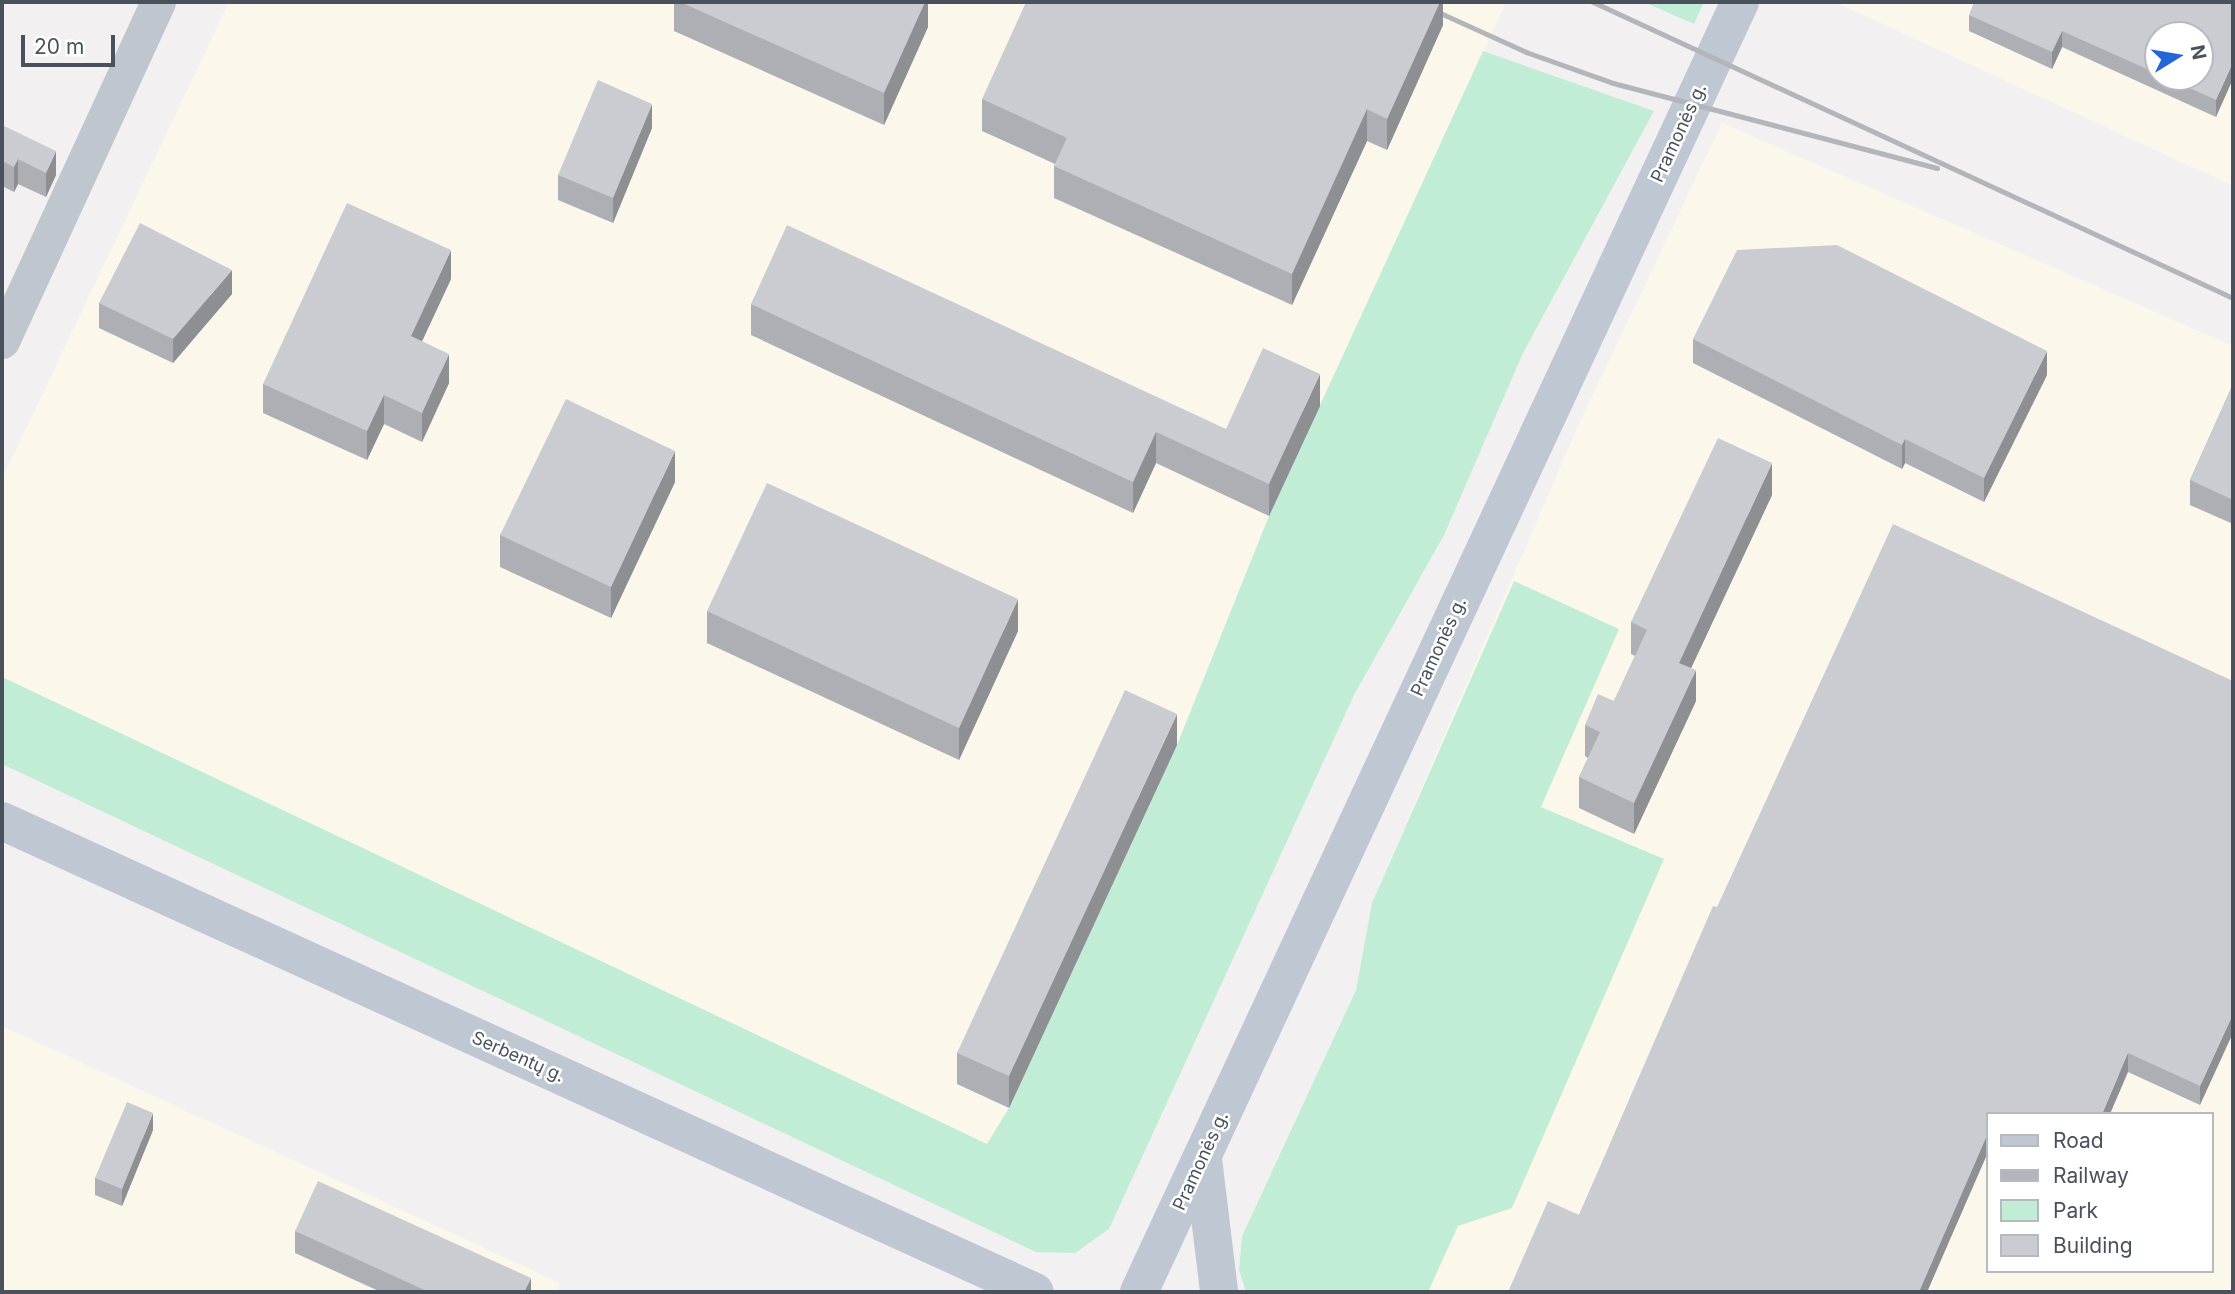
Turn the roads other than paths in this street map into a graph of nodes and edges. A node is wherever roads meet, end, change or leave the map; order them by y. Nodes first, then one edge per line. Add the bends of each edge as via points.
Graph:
1 (158, 2) edge
2 (1740, 2) edge
3 (2, 341) edge
4 (2, 821) edge
5 (1203, 1157) junction
6 (1035, 1292) edge
7 (1139, 1292) edge
8 (1219, 1292) edge

1 - 3 street
2 - 5 main road, Pramonės g.
4 - 6 main road, Serbentų g.
5 - 7 main road, Pramonės g.
5 - 8 main road

